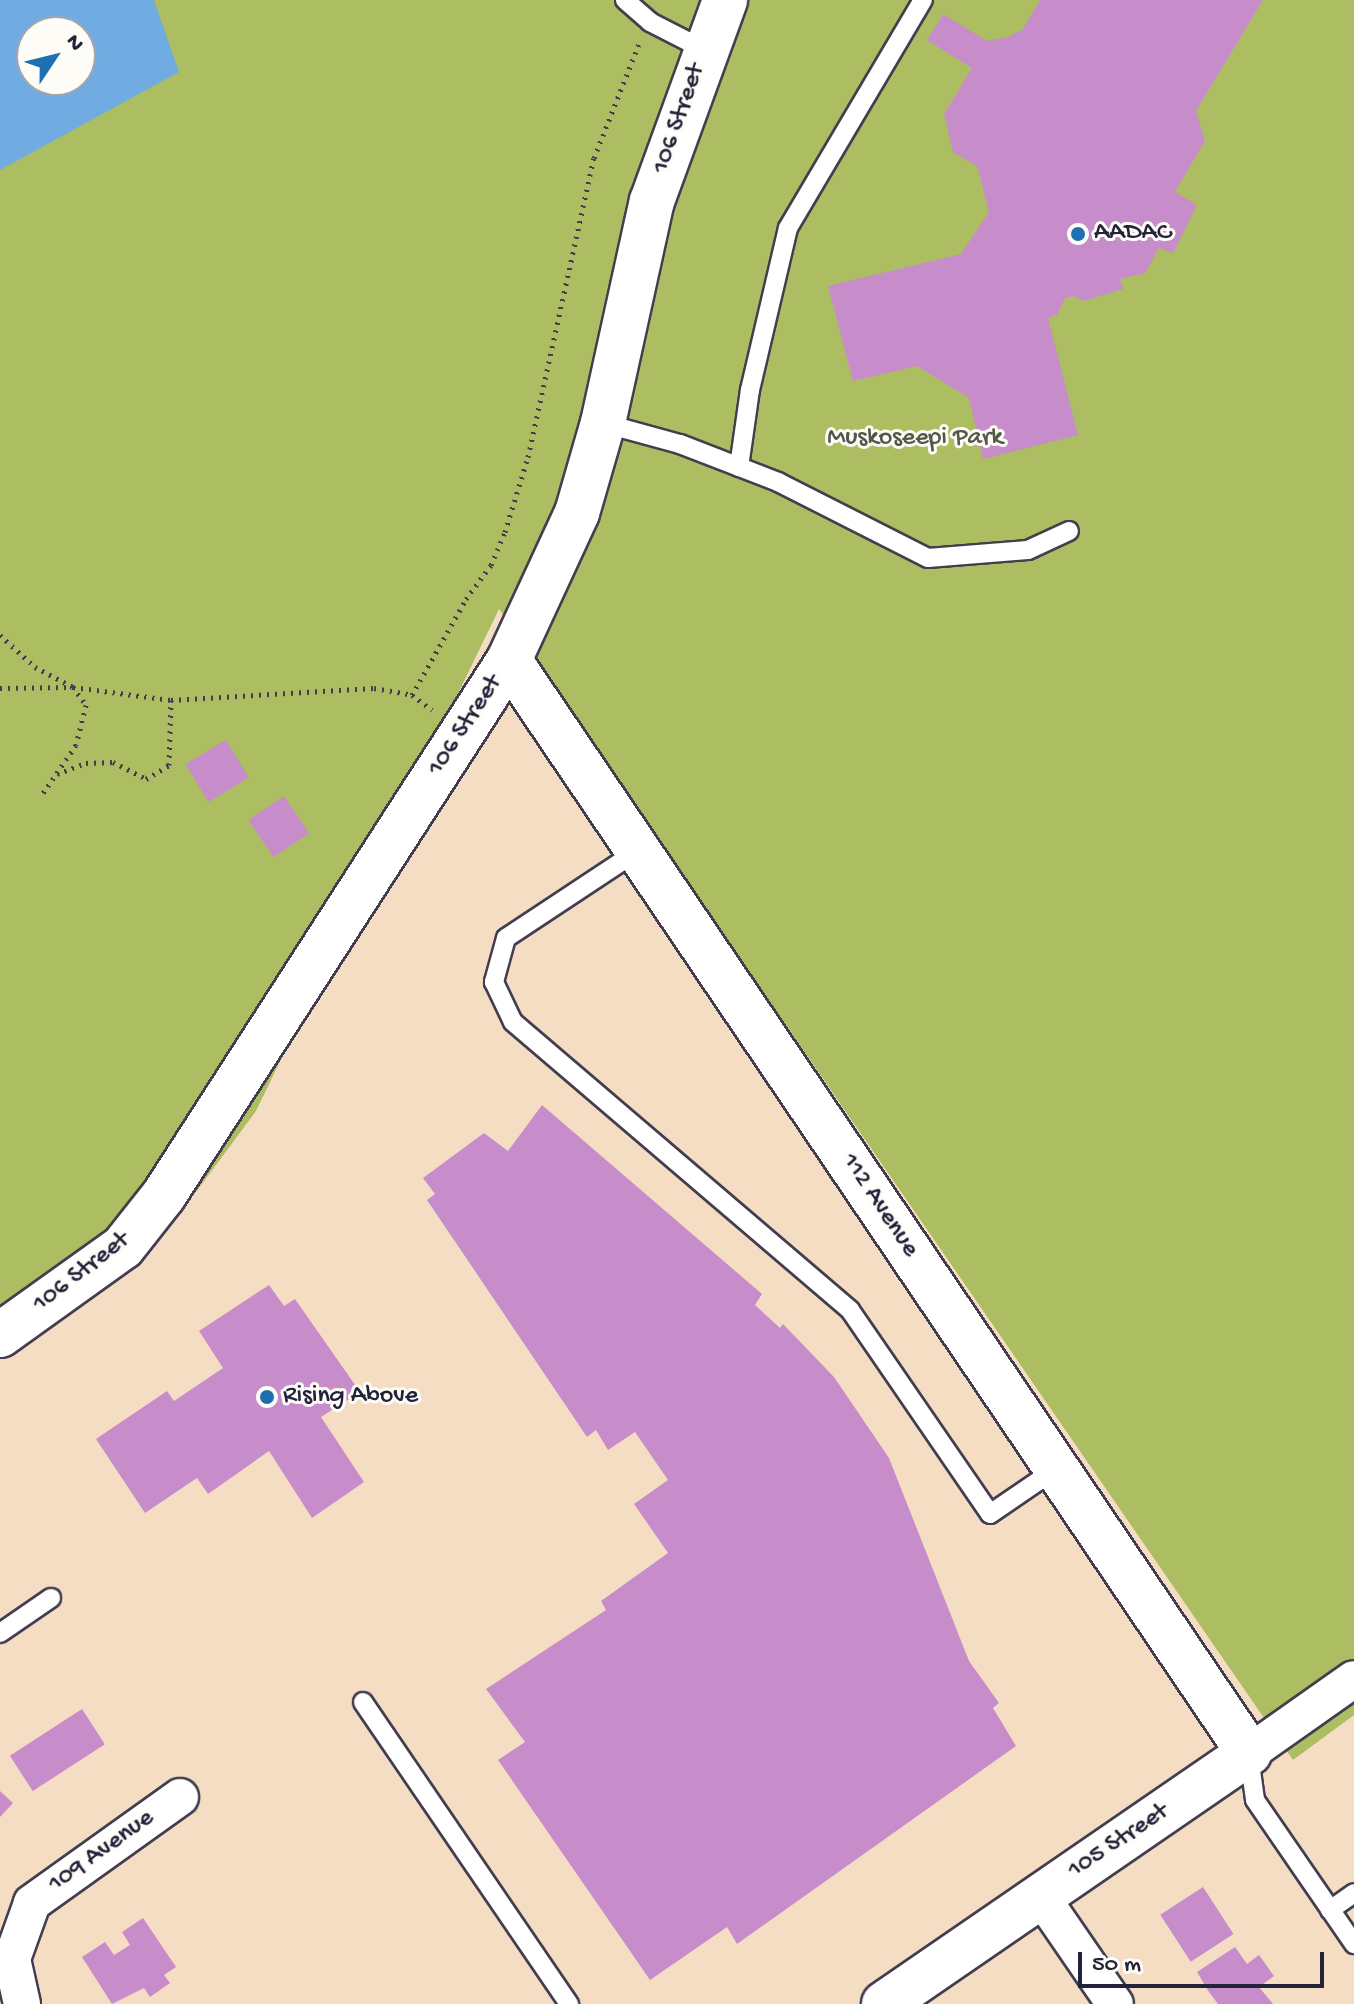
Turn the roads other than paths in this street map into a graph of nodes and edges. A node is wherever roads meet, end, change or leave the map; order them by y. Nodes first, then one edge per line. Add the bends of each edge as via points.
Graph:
1 (625, 0) edge
2 (725, 0) edge
3 (923, 0) edge
4 (705, 50) junction
5 (603, 423) junction
6 (739, 467) junction
7 (1069, 531) dead end
8 (509, 660) junction
9 (639, 850) junction
10 (0, 1335) edge
11 (1056, 1469) junction
12 (51, 1598) dead end
13 (0, 1633) edge
14 (1354, 1679) edge
15 (363, 1702) dead end
16 (1249, 1753) junction
17 (180, 1797) dead end
18 (1354, 1893) edge
19 (1040, 1895) junction
20 (1330, 1910) junction
21 (1354, 1944) edge
22 (22, 2004) edge
23 (569, 2004) edge
24 (884, 2004) edge
25 (1115, 2004) edge

1 - 4 lane via 650,22
2 - 4 street, 106 Street
3 - 6 lane via 788,228 750,390
4 - 5 street, 106 Street via 652,201
5 - 6 lane
5 - 8 street, 106 Street via 577,513
6 - 7 lane via 928,558 1028,550
8 - 9 street, 112 Avenue
8 - 10 street, 106 Street via 164,1195 123,1247
9 - 11 street, 112 Avenue
9 - 11 lane via 506,938 494,982 513,1022 850,1310 990,1514
11 - 16 street, 112 Avenue
12 - 13 lane
14 - 16 street, 105 Street
15 - 23 lane
16 - 19 street, 105 Street
16 - 20 lane via 1255,1800
17 - 22 street, 109 Avenue via 32,1903 12,1959
18 - 20 lane
19 - 24 street, 105 Street
19 - 25 street
20 - 21 lane

